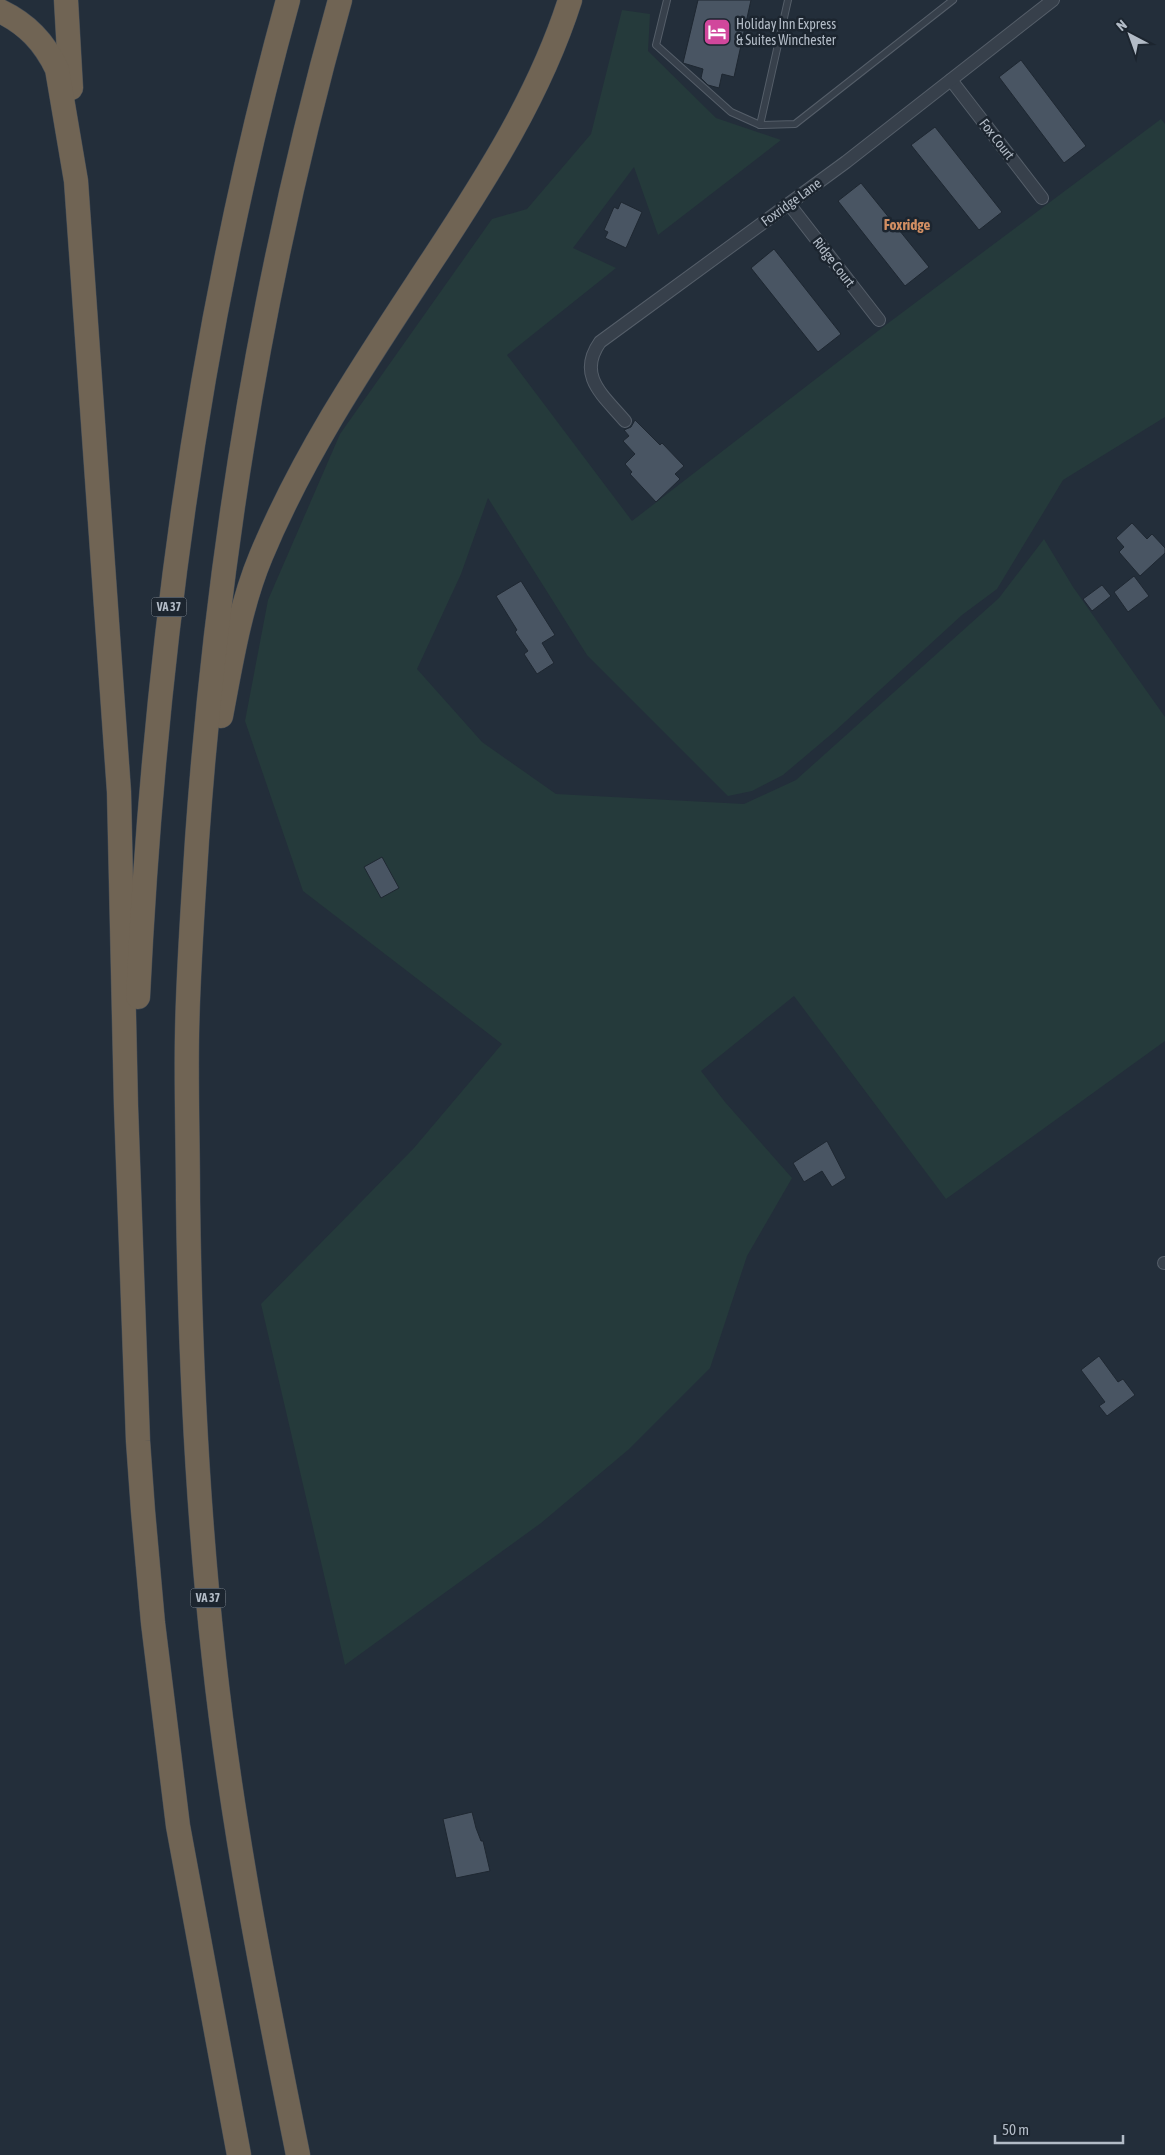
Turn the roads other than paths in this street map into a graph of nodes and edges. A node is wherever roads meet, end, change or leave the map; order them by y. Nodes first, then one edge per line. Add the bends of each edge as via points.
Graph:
1 (66, 0) edge
2 (288, 0) edge
3 (340, 0) edge
4 (570, 0) edge
5 (667, 0) edge
6 (788, 0) edge
7 (953, 0) edge
8 (1053, 0) edge
9 (0, 11) edge
10 (951, 80) junction
11 (760, 125) junction
12 (76, 181) junction
13 (1042, 198) dead end
14 (789, 204) junction
15 (878, 320) dead end
16 (625, 421) dead end
17 (187, 1034) junction
18 (132, 1224) junction
19 (239, 2155) edge
20 (298, 2155) edge

1 - 12 highway
2 - 18 highway, VA 37 via 265,84 211,340 185,486 171,589 156,716 143,886 132,1107
3 - 17 highway, VA 37 via 293,185 237,475 217,612 203,761
4 - 17 highway via 540,79 484,182 329,423 261,557 246,601 220,726
5 - 11 lane via 656,44 731,112
6 - 11 lane
7 - 11 lane via 794,124
8 - 10 street, Foxridge Lane
9 - 12 highway via 36,35 50,53 57,69
10 - 13 street, Fox Court
10 - 14 street, Foxridge Lane
12 - 18 highway via 119,792
14 - 15 street, Ridge Court
14 - 16 street, Foxridge Lane via 600,342 590,361 590,373 594,384
17 - 20 highway, VA 37 via 193,1412 213,1649 237,1829
18 - 19 highway, VA 37 via 138,1441 154,1623 178,1826

